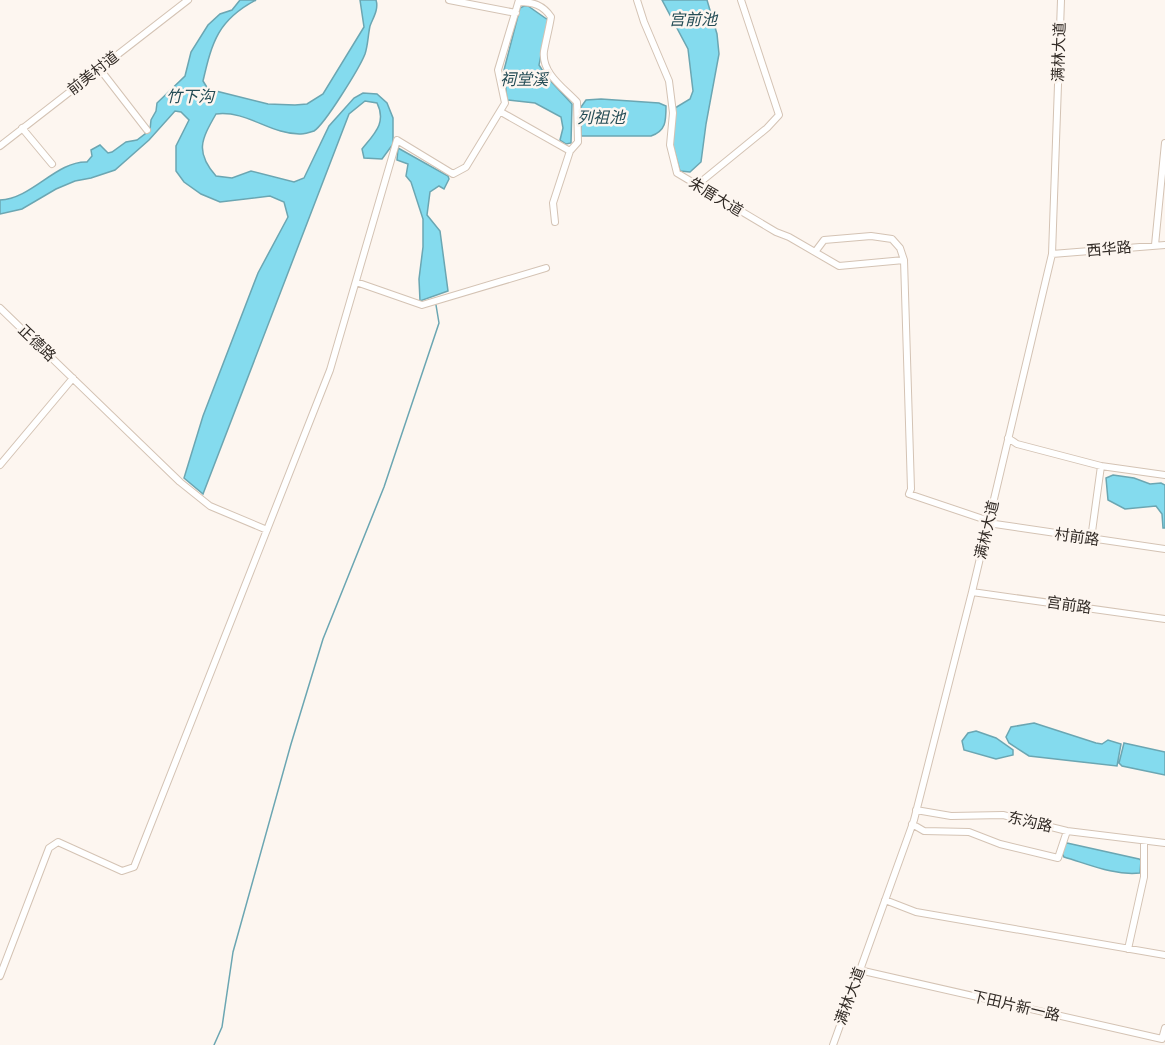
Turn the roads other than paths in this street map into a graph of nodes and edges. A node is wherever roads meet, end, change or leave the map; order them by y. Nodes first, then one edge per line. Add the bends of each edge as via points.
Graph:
1 (188, 0) edge
2 (449, 0) edge
3 (637, 0) edge
4 (741, 0) edge
5 (1061, 0) edge
6 (519, 1) edge
7 (516, 14) junction
8 (99, 68) junction
9 (501, 112) junction
10 (22, 129) junction
11 (147, 129) dead end
12 (1165, 143) edge
13 (0, 146) edge
14 (570, 150) junction
15 (52, 164) dead end
16 (1163, 180) edge
17 (697, 185) junction
18 (555, 222) dead end
19 (1165, 245) edge
20 (1155, 246) junction
21 (817, 253) junction
22 (1052, 254) junction
23 (904, 260) junction
24 (546, 268) dead end
25 (356, 282) junction
26 (0, 308) edge
27 (73, 378) junction
28 (1008, 438) junction
29 (0, 465) edge
30 (1101, 466) junction
31 (1165, 475) edge
32 (988, 522) junction
33 (267, 530) junction
34 (1091, 539) junction
35 (1165, 549) edge
36 (972, 592) junction
37 (1165, 619) edge
38 (916, 810) junction
39 (912, 824) junction
40 (1067, 831) junction
41 (1144, 842) junction
42 (1165, 843) edge
43 (885, 900) junction
44 (1128, 949) junction
45 (1165, 955) edge
46 (860, 970) junction
47 (0, 976) edge
48 (1165, 1028) edge
49 (833, 1045) edge

1 - 8 street, 前美村道
2 - 7 street
3 - 17 street, 朱厝大道 via 669,81 673,113 670,145 677,173
4 - 17 street via 779,115
5 - 22 street, 满林大道
6 - 7 street
6 - 14 street via 537,4 551,17 544,62 577,102 578,142
7 - 9 street via 498,70 505,103
8 - 10 street, 前美村道
8 - 11 street
9 - 14 street
9 - 25 street via 466,167 453,174 397,140
10 - 13 street, 前美村道
10 - 15 street
12 - 16 street
14 - 18 street via 553,203
16 - 20 street
17 - 21 street, 朱厝大道
19 - 20 street, 西华路
20 - 22 street, 西华路
21 - 23 street, 朱厝大道 via 839,266
21 - 23 street via 824,240 871,236 892,238
22 - 28 street, 满林大道
23 - 32 street, 村前路 via 909,494
24 - 25 street via 422,305
25 - 33 street via 330,370
26 - 27 street, 正德路
27 - 29 street
27 - 33 street, 正德路 via 210,506
28 - 30 street via 1017,444
28 - 32 street, 满林大道
30 - 31 street
30 - 34 street
32 - 34 street, 村前路
32 - 36 street, 满林大道
33 - 47 street via 134,867 122,871 58,842 49,848
34 - 35 street, 村前路
36 - 37 street, 宫前路
36 - 38 street, 满林大道
38 - 39 street, 满林大道
38 - 40 street, 东沟路 via 951,816 1003,815
39 - 40 street via 924,831 969,832 1058,858
39 - 43 street, 满林大道
40 - 41 street, 东沟路
41 - 42 street, 东沟路
41 - 44 street via 1144,877
43 - 44 street via 916,912
43 - 46 street, 满林大道
44 - 45 street
46 - 48 street, 下田片新一路 via 1162,1039
46 - 49 street, 满林大道

